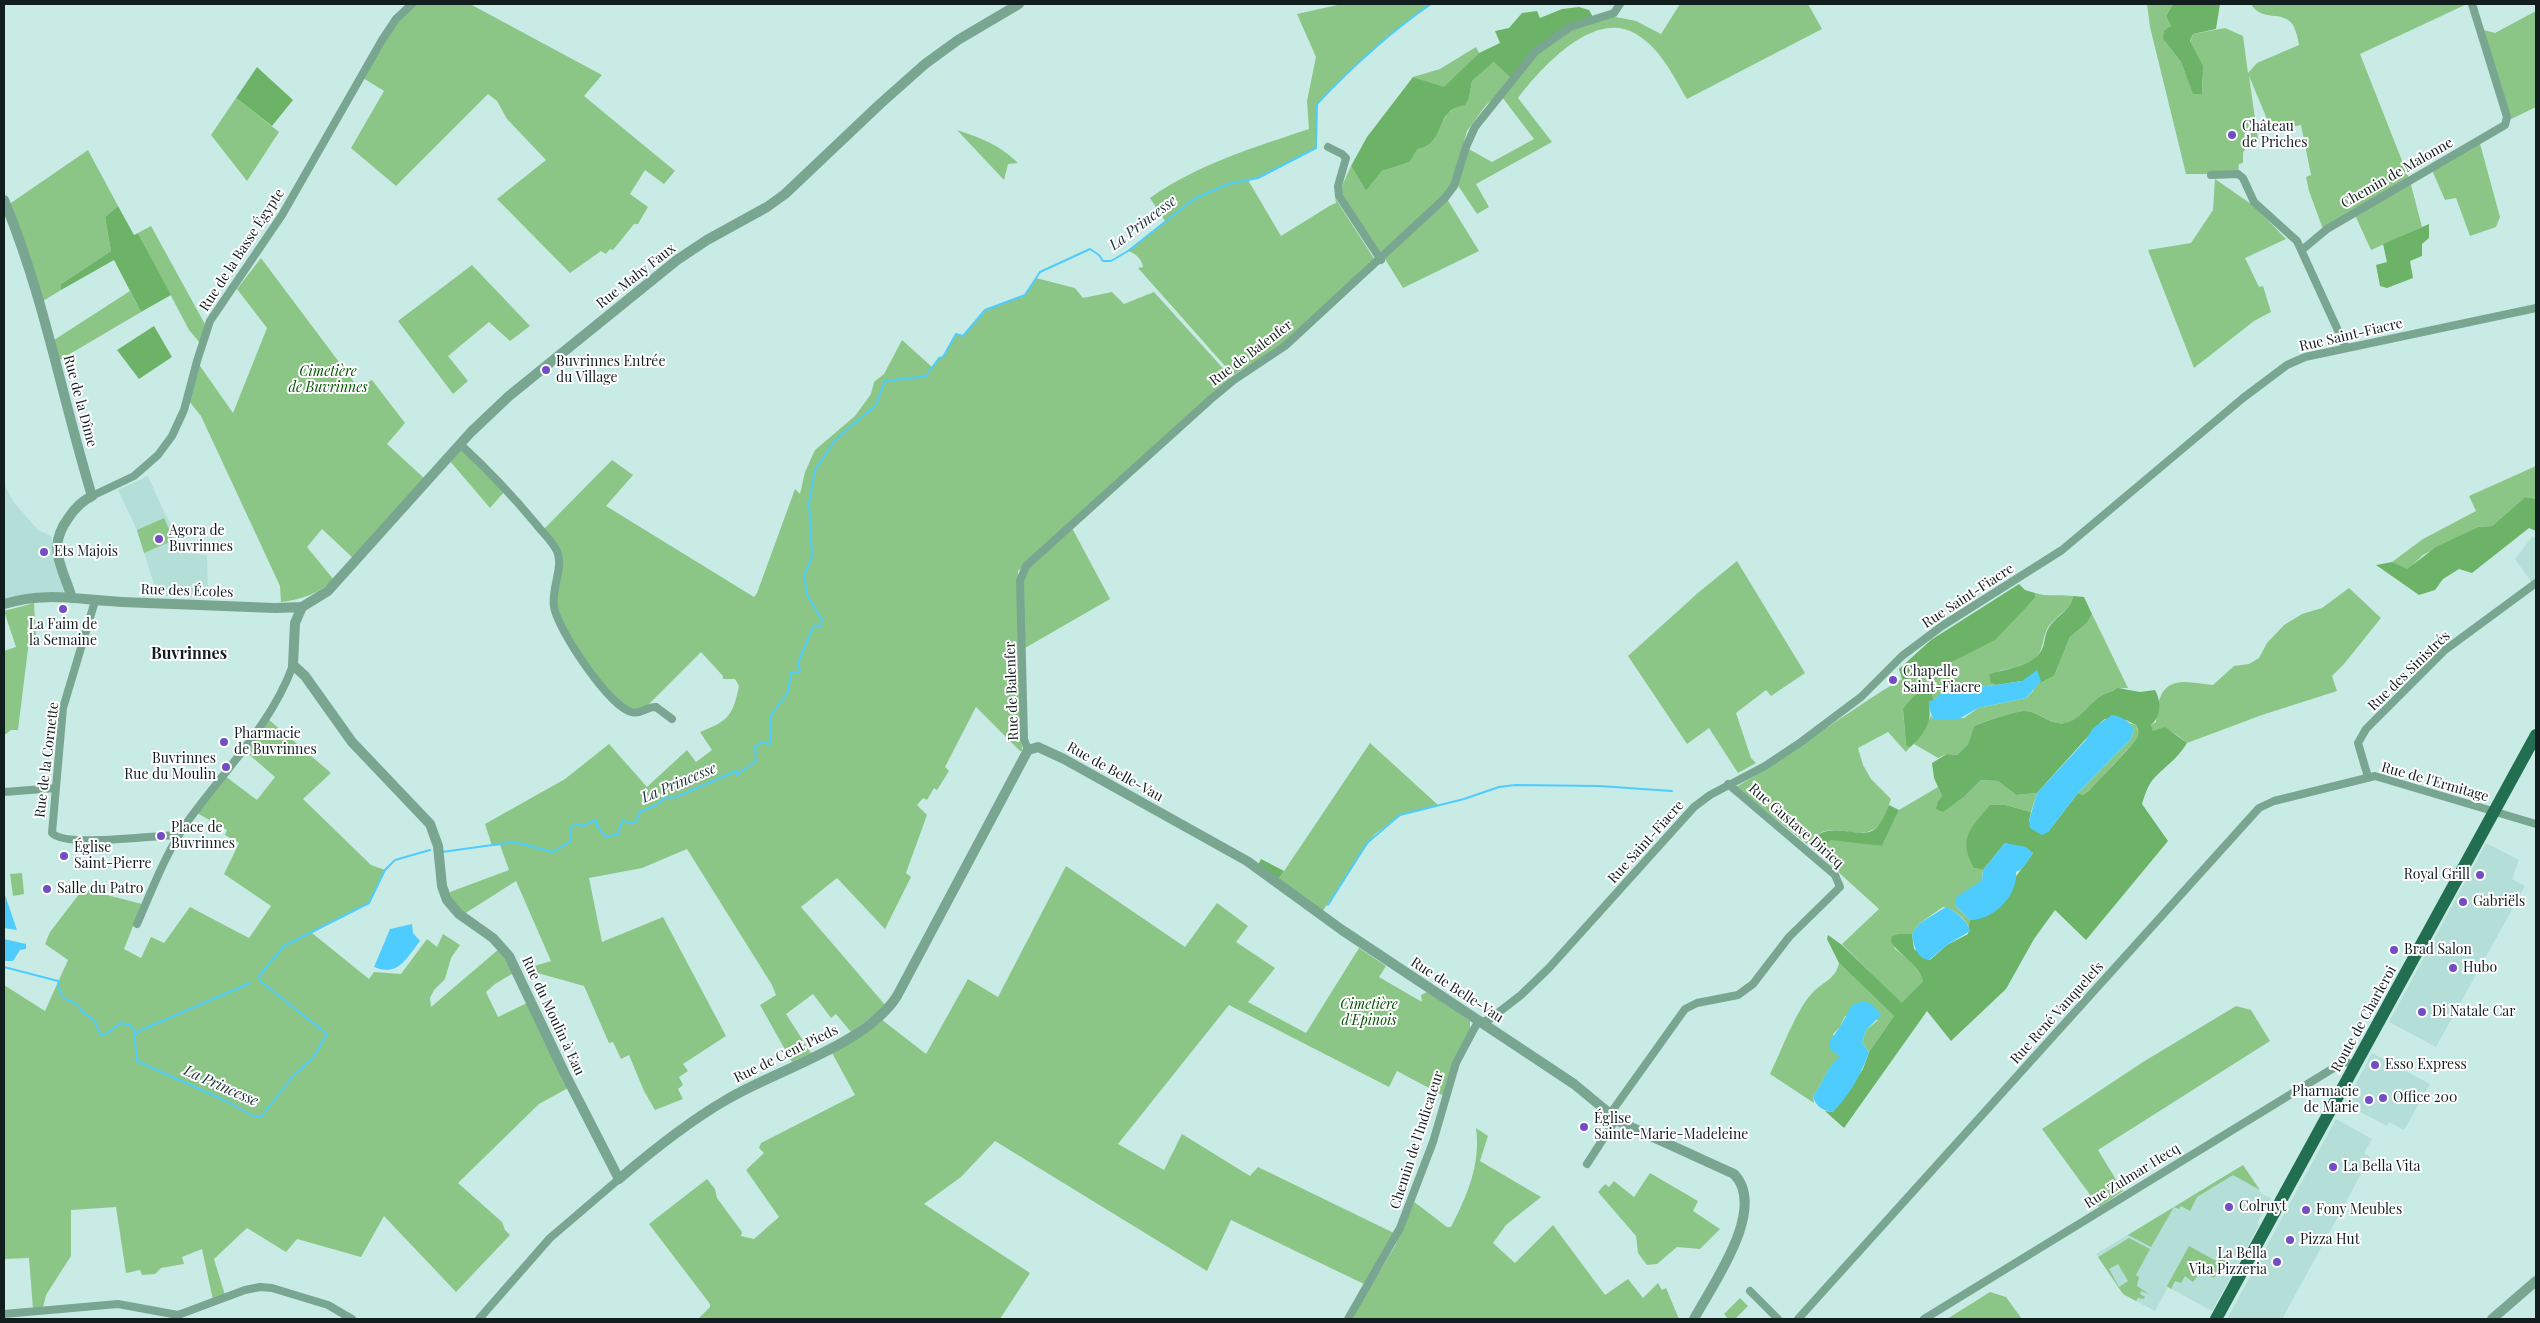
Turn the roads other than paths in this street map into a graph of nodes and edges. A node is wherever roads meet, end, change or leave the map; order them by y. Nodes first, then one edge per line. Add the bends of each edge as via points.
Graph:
1 (412, 4) edge
2 (1019, 4) edge
3 (1620, 4) edge
4 (2472, 4) edge
5 (1328, 147) dead end
6 (2211, 175) dead end
7 (4, 200) edge
8 (2302, 250) junction
9 (1380, 260) junction
10 (2536, 308) edge
11 (2346, 348) junction
12 (460, 444) junction
13 (92, 496) junction
14 (2536, 583) edge
15 (72, 598) junction
16 (95, 600) junction
17 (4, 604) edge
18 (302, 607) junction
19 (293, 665) junction
20 (672, 719) dead end
21 (2536, 735) edge
22 (1028, 750) junction
23 (2368, 777) junction
24 (1728, 784) junction
25 (56, 788) junction
26 (4, 792) edge
27 (2494, 812) junction
28 (2536, 824) edge
29 (180, 835) junction
30 (137, 924) dead end
31 (1482, 1023) junction
32 (2356, 1065) junction
33 (1613, 1116) junction
34 (1587, 1164) dead end
35 (620, 1179) junction
36 (2536, 1281) edge
37 (1750, 1291) dead end
38 (4, 1314) edge
39 (352, 1319) edge
40 (479, 1319) edge
41 (1348, 1319) edge
42 (1694, 1319) edge
43 (1778, 1319) edge
44 (1798, 1319) edge
45 (1924, 1319) edge
46 (2216, 1319) edge
47 (2492, 1319) edge

1 - 13 street, Rue de la Basse Égypte via 396,19 382,40 282,215 214,314 184,410 172,436 158,455 134,476
2 - 12 street, Rue Mahy Faux via 925,64 785,194 677,260 509,396
3 - 9 street, Rue de Balenfer via 1614,13 1570,27 1535,52 1475,127 1450,193
4 - 8 street, Chemin de Malonne via 2507,121 2505,125 2327,229
5 - 9 street via 1346,158 1338,186 1339,196
6 - 8 street via 2238,174 2243,178 2254,202 2297,241
7 - 13 street, Rue de la Dîme via 44,316
8 - 11 street
9 - 22 street, Rue de Balenfer via 1285,346 1211,399 1024,570 1020,581 1024,739
10 - 11 street, Rue Saint-Fiacre
11 - 24 street, Rue Saint-Fiacre via 2305,357 2279,370 2062,550 1942,626 1902,656 1861,697 1801,742 1765,766
12 - 18 street, Rue Mahy Faux via 338,581
12 - 20 street via 501,484 554,545 558,555 554,603 558,621 609,695 618,705 633,712 656,707
13 - 15 street via 74,509 56,538
14 - 23 street, Rue des Sinistrés via 2445,650 2359,737
15 - 16 street, Rue des Écoles
15 - 17 street, Rue des Écoles via 35,596
16 - 18 street, Rue des Écoles
16 - 25 street, Rue de la Cornette via 63,708
18 - 19 street via 294,623
19 - 29 street via 265,718
19 - 35 street, Rue du Moulin à Eau via 305,676 352,742 430,824 438,846 442,886 447,900 459,914 493,938 509,956
21 - 27 main road, Route de Charleroi
22 - 31 street, Rue de Belle-Vau via 1038,748 1064,759 1247,861 1342,930
22 - 35 street, Rue de Cent Pieds via 887,1010 849,1038 725,1100 670,1138
23 - 27 street, Rue de l'Ermitage via 2391,780
23 - 44 street, Rue René Vanquelefs via 2274,802 2251,814
24 - 31 street, Rue Saint-Fiacre via 1687,813 1549,968
24 - 33 street, Rue Gustave Diricq via 1835,875 1840,887 1789,937 1753,984 1738,995 1686,1009
25 - 26 street
25 - 29 street, Rue de la Cornette via 51,831 54,836 95,841
27 - 28 street, Rue de l'Ermitage
27 - 32 main road, Route de Charleroi
29 - 30 street
31 - 33 street, Rue de Belle-Vau via 1574,1084
31 - 41 street, Chemin de l'Indicateur via 1474,1029 1456,1063 1433,1142 1400,1228
32 - 45 street, Rue Zulmar Hecq via 2346,1062 2332,1069
32 - 46 main road, Route de Charleroi
33 - 34 street
33 - 42 street, Rue de Belle-Vau via 1727,1170 1741,1184 1745,1202 1742,1228
35 - 40 street, Rue de Cent Pieds via 550,1238
36 - 47 street
37 - 43 street
38 - 39 street via 118,1304 178,1315 260,1287 328,1305

